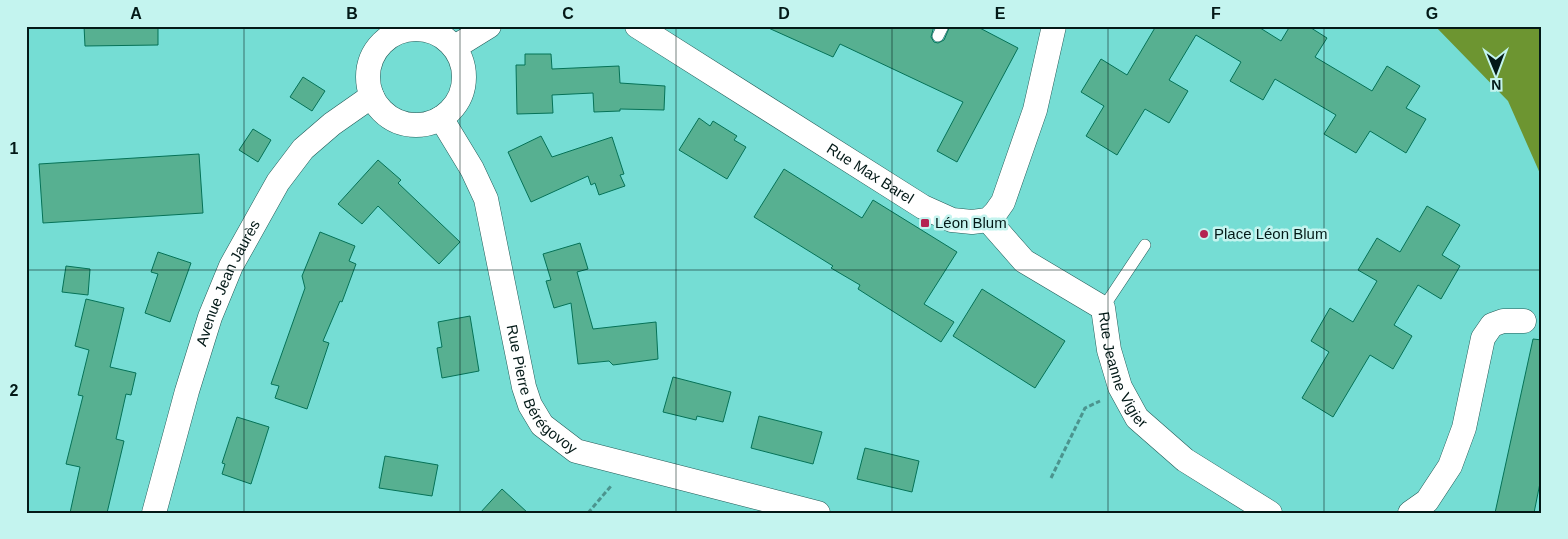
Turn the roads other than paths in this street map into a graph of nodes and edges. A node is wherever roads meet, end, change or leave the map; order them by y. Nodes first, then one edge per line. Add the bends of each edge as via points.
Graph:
1 (489, 26) edge
2 (637, 26) edge
3 (1054, 26) edge
4 (399, 29) edge
5 (455, 48) junction
6 (372, 96) junction
7 (441, 118) junction
8 (988, 220) junction
9 (1145, 244) dead end
10 (1103, 308) junction
11 (1524, 321) dead end
12 (154, 513) edge
13 (818, 513) edge
14 (1270, 513) edge
15 (1410, 513) edge

1 - 5 street
2 - 8 street, Rue Max Barel via 923,207 952,220
3 - 8 street via 1035,110 1003,202
4 - 5 street via 436,32
4 - 6 street via 381,43 370,62 368,74
5 - 7 street via 465,72 464,86 460,99
6 - 7 street via 394,120 426,124
6 - 12 street, Avenue Jean Jaurès via 303,149 278,182 231,266 210,317
7 - 13 street, Rue Pierre Bérégovoy via 486,199 524,387 542,425 576,451
8 - 10 street, Rue Jeanne Vigier via 1024,261
9 - 10 lane
10 - 14 street, Rue Jeanne Vigier via 1109,350 1122,391 1137,418 1185,460
11 - 15 street via 1503,321 1492,325 1483,338 1464,428 1450,466 1427,502

